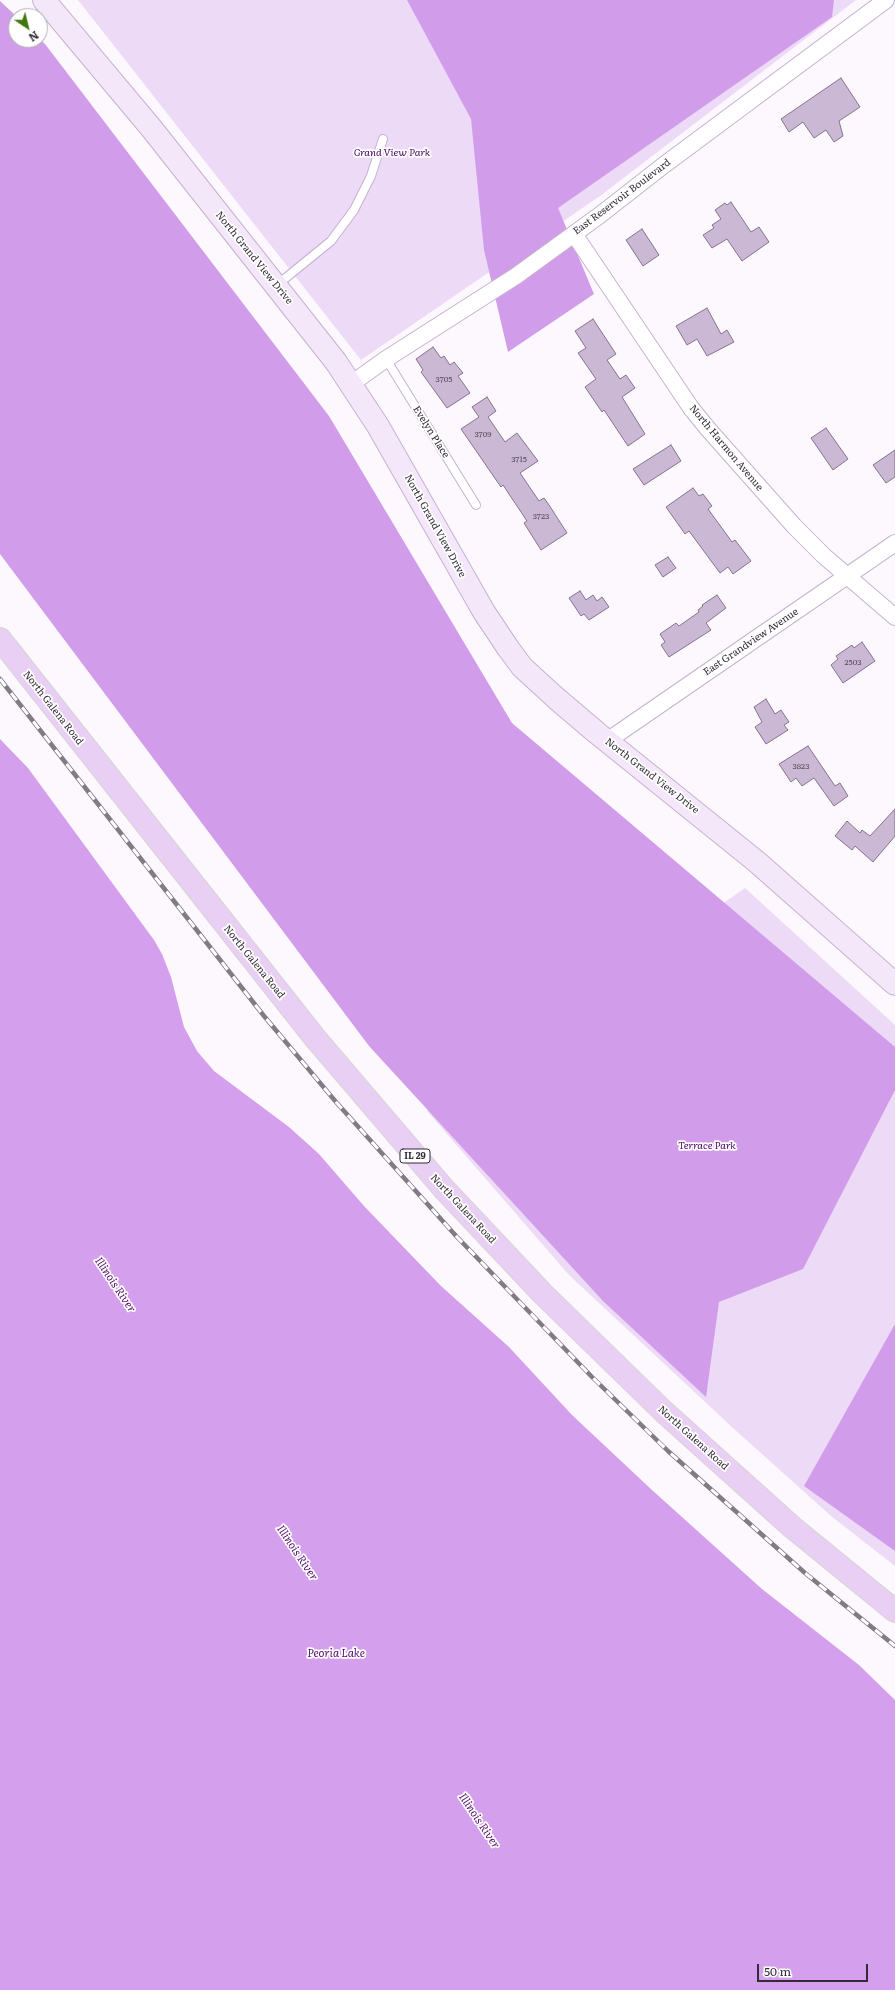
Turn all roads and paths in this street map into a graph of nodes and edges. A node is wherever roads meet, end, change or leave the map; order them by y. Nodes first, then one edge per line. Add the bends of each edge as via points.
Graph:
1 (44, 0) edge
2 (886, 0) edge
3 (382, 139) dead end
4 (574, 234) junction
5 (277, 286) junction
6 (386, 359) junction
7 (351, 384) junction
8 (476, 504) dead end
9 (895, 543) edge
10 (848, 576) junction
11 (895, 617) edge
12 (0, 640) edge
13 (607, 741) junction
14 (895, 984) edge
15 (895, 1611) edge

1 - 5 street, North Grand View Drive
2 - 4 street, East Reservoir Boulevard
3 - 5 lane via 371,176 354,210 331,241
4 - 6 street, East Reservoir Boulevard via 516,276
4 - 10 street, North Harmon Avenue via 696,415 781,512 824,556
5 - 7 street, North Grand View Drive
6 - 7 street, East Reservoir Boulevard
6 - 8 lane, Evelyn Place
7 - 13 street, North Grand View Drive via 508,648 541,686
9 - 10 street, East Grandview Avenue
10 - 11 street, North Harmon Avenue
10 - 13 street, East Grandview Avenue
12 - 15 main road, North Galena Road / IL 29 via 296,1015 448,1194 542,1293 663,1411 792,1527
13 - 14 street, North Grand View Drive via 763,866

